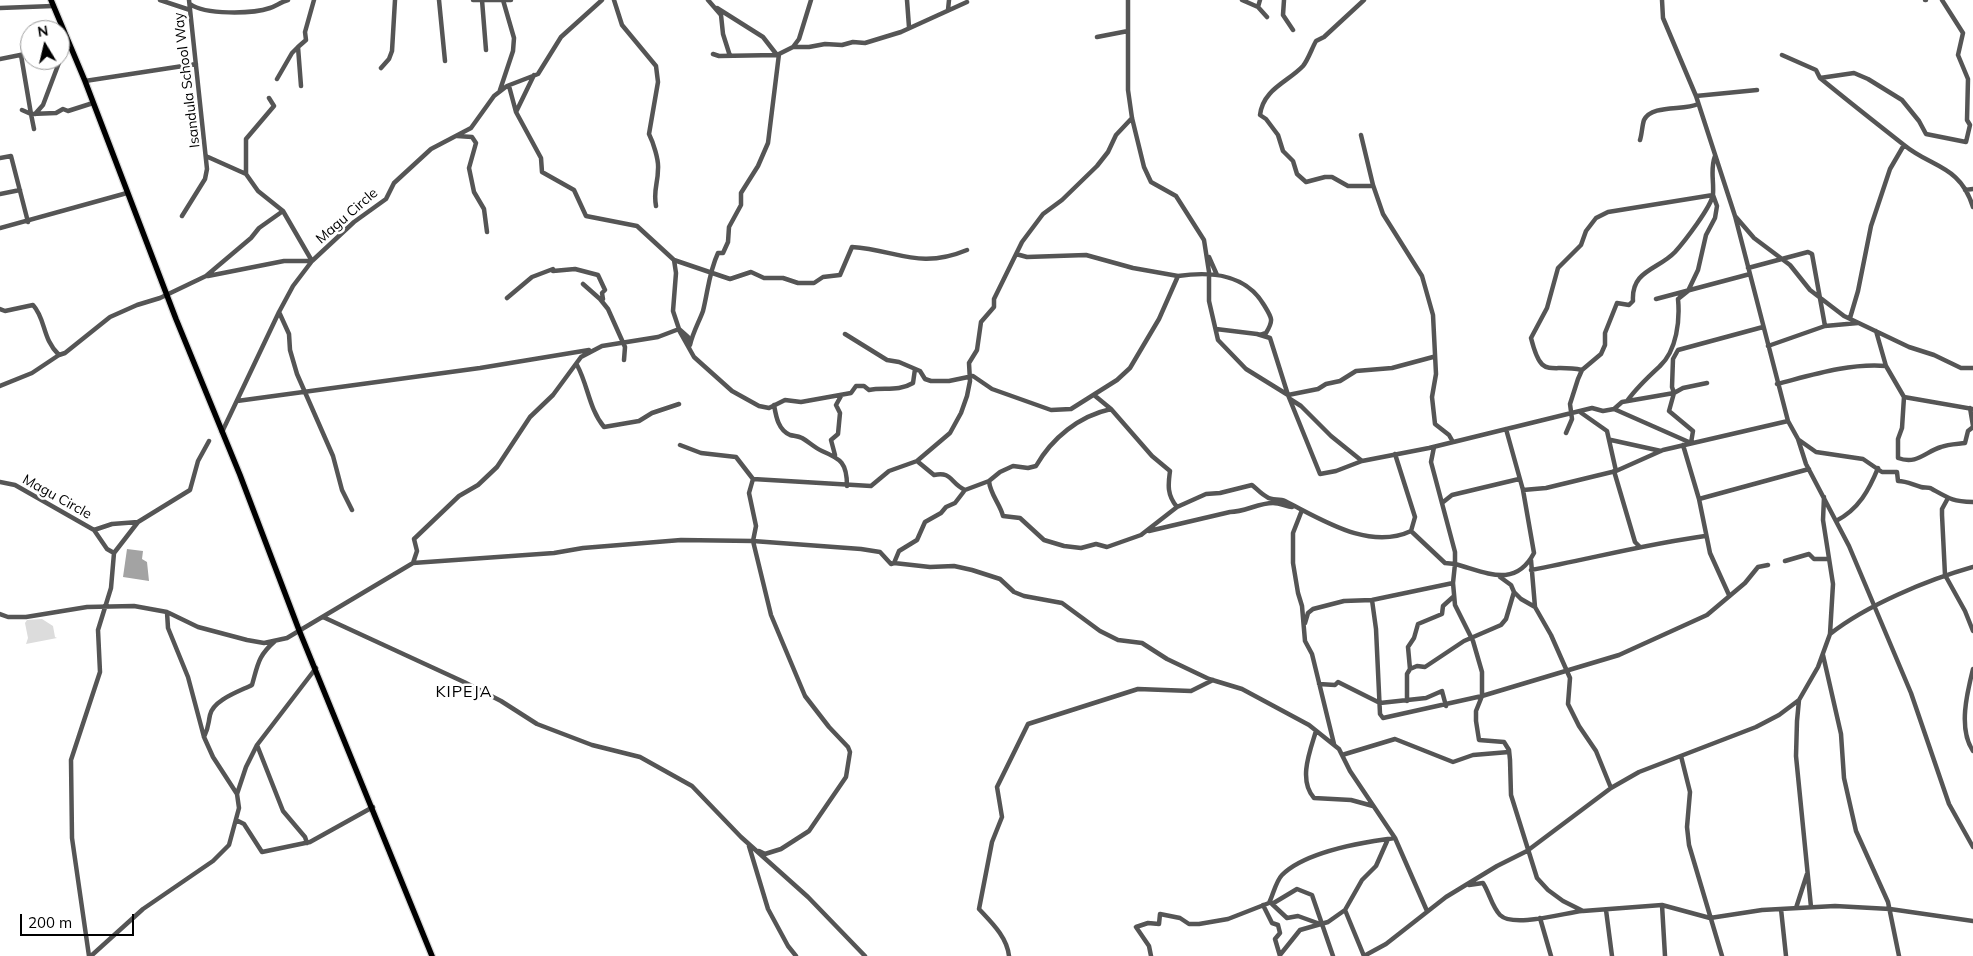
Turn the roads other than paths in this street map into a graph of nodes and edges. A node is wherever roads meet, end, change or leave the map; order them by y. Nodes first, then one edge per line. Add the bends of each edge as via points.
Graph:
1 (160, 0) edge
2 (288, 0) edge
3 (314, 0) edge
4 (399, 0) edge
5 (439, 0) edge
6 (472, 0) edge
7 (481, 0) edge
8 (511, 0) edge
9 (602, 0) edge
10 (614, 0) edge
11 (708, 0) edge
12 (811, 0) edge
13 (907, 0) edge
14 (949, 0) edge
15 (1128, 0) edge
16 (1242, 0) edge
17 (1260, 0) edge
18 (1284, 0) edge
19 (1364, 0) edge
20 (1662, 0) edge
21 (1942, 0) edge
22 (503, 1) edge
23 (190, 2) edge
24 (967, 2) dead end
25 (52, 3) edge
26 (395, 3) edge
27 (1258, 7) junction
28 (0, 8) edge
29 (717, 8) junction
30 (190, 10) junction
31 (948, 10) junction
32 (1267, 17) dead end
33 (57, 20) edge
34 (908, 27) junction
35 (1293, 30) dead end
36 (1128, 31) junction
37 (1097, 37) dead end
38 (298, 47) junction
39 (792, 47) junction
40 (486, 50) dead end
41 (713, 54) dead end
42 (20, 55) edge
43 (70, 55) edge
44 (778, 55) junction
45 (1782, 55) dead end
46 (730, 56) junction
47 (0, 59) edge
48 (445, 61) dead end
49 (196, 64) junction
50 (381, 68) dead end
51 (24, 70) edge
52 (56, 70) edge
53 (534, 75) junction
54 (1820, 78) junction
55 (277, 79) dead end
56 (85, 80) junction
57 (301, 86) dead end
58 (509, 86) junction
59 (1756, 90) dead end
60 (500, 92) junction
61 (1696, 96) junction
62 (269, 98) dead end
63 (93, 103) junction
64 (1698, 104) junction
65 (22, 110) dead end
66 (516, 112) junction
67 (33, 114) junction
68 (1132, 118) junction
69 (34, 129) dead end
70 (1361, 135) dead end
71 (456, 136) junction
72 (1640, 140) dead end
73 (1904, 146) junction
74 (1715, 156) junction
75 (208, 157) junction
76 (0, 158) edge
77 (246, 174) junction
78 (1374, 186) junction
79 (1973, 188) edge
80 (20, 190) junction
81 (1965, 190) junction
82 (127, 193) junction
83 (0, 194) edge
84 (1713, 195) junction
85 (656, 206) dead end
86 (1973, 207) edge
87 (282, 210) junction
88 (182, 216) dead end
89 (1735, 216) junction
90 (28, 222) junction
91 (0, 228) edge
92 (487, 232) dead end
93 (967, 250) dead end
94 (1016, 254) junction
95 (1207, 254) junction
96 (1781, 259) junction
97 (674, 260) junction
98 (312, 261) junction
99 (1748, 268) junction
100 (710, 272) junction
101 (1209, 273) junction
102 (1750, 274) junction
103 (1218, 275) junction
104 (206, 276) junction
105 (1178, 276) junction
106 (583, 284) dead end
107 (1688, 291) junction
108 (166, 294) junction
109 (507, 298) dead end
110 (1820, 298) junction
111 (600, 299) junction
112 (1656, 299) dead end
113 (0, 309) edge
114 (279, 312) junction
115 (1850, 318) junction
116 (1860, 322) junction
117 (1825, 326) junction
118 (1763, 327) junction
119 (678, 329) junction
120 (1216, 329) junction
121 (1876, 331) junction
122 (846, 334) dead end
123 (1260, 335) junction
124 (623, 342) junction
125 (1768, 346) junction
126 (690, 348) junction
127 (593, 349) junction
128 (59, 355) junction
129 (1433, 357) junction
130 (624, 360) dead end
131 (577, 365) junction
132 (1886, 366) junction
133 (1973, 368) edge
134 (915, 369) junction
135 (1582, 370) junction
136 (970, 376) junction
137 (1707, 383) dead end
138 (1778, 384) junction
139 (0, 386) edge
140 (305, 392) junction
141 (1674, 393) junction
142 (1094, 395) junction
143 (841, 396) junction
144 (1904, 396) junction
145 (1289, 397) junction
146 (1627, 401) junction
147 (238, 402) junction
148 (679, 404) dead end
149 (774, 405) junction
150 (1972, 408) edge
151 (1614, 409) junction
152 (1111, 410) junction
153 (1579, 412) junction
154 (1570, 414) junction
155 (1788, 421) junction
156 (1973, 427) edge
157 (1506, 429) junction
158 (1566, 433) dead end
159 (222, 434) junction
160 (1798, 439) junction
161 (1610, 440) junction
162 (209, 441) dead end
163 (1453, 442) junction
164 (1691, 443) junction
165 (680, 445) dead end
166 (1683, 445) junction
167 (1434, 447) junction
168 (1661, 451) junction
169 (1395, 454) junction
170 (835, 455) junction
171 (917, 461) junction
172 (1362, 461) junction
173 (1878, 468) junction
174 (1809, 469) junction
175 (1615, 471) junction
176 (753, 479) junction
177 (1519, 479) junction
178 (989, 481) junction
179 (0, 482) edge
180 (847, 486) junction
181 (965, 490) junction
182 (1523, 490) junction
183 (1824, 496) junction
184 (1948, 498) junction
185 (1699, 499) junction
186 (1973, 502) edge
187 (1442, 503) junction
188 (1177, 507) junction
189 (352, 510) dead end
190 (1302, 510) junction
191 (1836, 521) junction
192 (138, 522) junction
193 (94, 530) junction
194 (1411, 531) junction
195 (1145, 532) junction
196 (1705, 536) junction
197 (753, 541) junction
198 (1640, 547) junction
199 (114, 553) junction
200 (1828, 559) junction
201 (1530, 560) junction
202 (1785, 561) dead end
203 (413, 563) junction
204 (894, 563) junction
205 (1455, 564) junction
206 (1768, 565) dead end
207 (1973, 566) edge
208 (1531, 570) junction
209 (1945, 575) junction
210 (1500, 577) junction
211 (1453, 584) junction
212 (1514, 592) junction
213 (1729, 595) junction
214 (1454, 597) junction
215 (1372, 600) junction
216 (106, 607) junction
217 (1534, 607) junction
218 (1874, 607) junction
219 (167, 612) junction
220 (0, 614) edge
221 (323, 617) junction
222 (1305, 625) junction
223 (299, 630) junction
224 (1973, 631) edge
225 (1830, 634) junction
226 (1471, 638) junction
227 (276, 640) junction
228 (1823, 655) junction
229 (316, 668) junction
230 (1410, 669) junction
231 (1973, 669) edge
232 (1567, 671) junction
233 (1214, 680) junction
234 (1319, 684) junction
235 (1482, 696) junction
236 (1799, 700) junction
237 (1406, 701) junction
238 (1380, 703) junction
239 (1446, 706) junction
240 (1316, 731) junction
241 (204, 737) junction
242 (257, 745) junction
243 (1334, 746) junction
244 (1973, 751) edge
245 (1509, 752) junction
246 (1342, 755) junction
247 (1681, 756) junction
248 (1611, 788) junction
249 (236, 794) junction
250 (1373, 806) junction
251 (373, 807) junction
252 (236, 820) junction
253 (1395, 838) junction
254 (1388, 839) junction
255 (746, 840) junction
256 (307, 843) junction
257 (1973, 848) edge
258 (754, 849) junction
259 (1527, 851) junction
260 (1808, 872) junction
261 (1464, 886) junction
262 (1271, 902) junction
263 (1263, 905) junction
264 (1662, 905) junction
265 (1811, 907) junction
266 (1796, 908) junction
267 (1781, 909) junction
268 (1890, 909) junction
269 (1345, 910) junction
270 (1606, 910) junction
271 (1427, 911) junction
272 (1583, 911) junction
273 (1540, 918) junction
274 (1710, 918) junction
275 (1973, 921) edge
276 (1321, 924) junction
277 (90, 956) edge
278 (432, 956) edge
279 (796, 956) edge
280 (865, 956) edge
281 (1009, 956) edge
282 (1151, 956) edge
283 (1280, 956) edge
284 (1333, 956) edge
285 (1364, 956) edge
286 (1551, 956) edge
287 (1612, 956) edge
288 (1665, 956) edge
289 (1722, 956) edge
290 (1786, 956) edge
291 (1899, 956) edge

1 - 30 street
2 - 23 street via 252,12 198,10
3 - 38 street via 306,40
4 - 26 street
5 - 48 street
6 - 7 street
7 - 22 street
7 - 40 street
8 - 22 street
9 - 53 street, Magu Circle via 561,37 538,74
10 - 85 street via 622,25 656,66 658,82 649,134 655,144 658,169 653,192
11 - 29 street
12 - 39 street via 798,39
13 - 34 street
14 - 31 street
15 - 36 street
16 - 27 street
17 - 27 street
18 - 35 street via 1283,15
19 - 78 street via 1316,41 1304,65 1268,94 1260,115 1278,135 1283,151 1306,182 1332,177 1348,186
20 - 61 street via 1663,18
21 - 54 street via 1963,33 1958,55 1968,79 1967,120 1970,125 1966,142 1926,134 1902,100 1854,73
22 - 60 street via 514,38
23 - 30 street, Isandula School Way
24 - 31 street
25 - 28 street
25 - 33 main road
26 - 50 street via 392,50
27 - 32 street
29 - 44 street via 763,37
29 - 46 street
30 - 49 street, Isandula School Way
31 - 34 street
34 - 39 street via 865,43
36 - 37 street
36 - 68 street via 1128,90
38 - 55 street
38 - 57 street
39 - 44 street
41 - 46 street
42 - 47 street
43 - 56 main road
44 - 46 street
44 - 100 street via 768,143 741,193 726,250 718,253
45 - 54 street via 1816,70
49 - 56 street
49 - 75 street, Isandula School Way
51 - 67 street
52 - 67 street via 43,105
53 - 58 street, Magu Circle
53 - 66 street
54 - 73 street
56 - 63 main road
58 - 60 street, Magu Circle
58 - 66 street
59 - 61 street
60 - 71 street, Magu Circle via 471,128
61 - 64 street
62 - 77 street via 274,106 246,140
63 - 67 street via 68,111
63 - 82 main road
64 - 72 street via 1651,113 1644,120
64 - 74 street
65 - 67 street
66 - 97 street via 541,158 542,172 574,190 586,216 636,226
67 - 69 street
68 - 94 street via 1116,135 1097,166 1043,214
68 - 95 street via 1141,158 1151,182 1176,196 1204,240
70 - 78 street
71 - 92 street via 472,138 476,143 469,168 474,192 484,209
71 - 98 street, Magu Circle via 431,149 394,183 386,199 354,222
73 - 81 street via 1946,169
73 - 115 street via 1890,169 1870,226
74 - 84 street via 1711,179
74 - 89 street
75 - 77 street
75 - 88 street, Isandula School Way via 205,179
76 - 80 street via 11,156
77 - 87 street via 258,191
78 - 129 street via 1383,214 1422,276 1433,315
79 - 81 street
80 - 83 street
80 - 90 street
81 - 86 street
82 - 90 street
82 - 108 main road
84 - 107 street via 1717,206 1715,218 1706,235 1698,270
84 - 135 street via 1674,253 1636,281 1632,288 1634,301 1629,305 1617,303 1601,354
84 - 135 street via 1608,212 1596,218 1581,244 1558,268 1547,308 1531,338 1537,360 1543,367
87 - 98 street
87 - 104 street
89 - 96 street via 1754,238
89 - 99 street
90 - 91 street
93 - 100 street via 923,260 852,247 840,275 823,277 814,283 764,278 752,272 730,279
94 - 105 street via 1027,257 1086,255
94 - 136 street via 994,299 994,307 981,322 977,350 969,363
95 - 101 street
95 - 103 street
96 - 99 street
96 - 110 street
96 - 110 street via 1808,252 1812,254
97 - 100 street
97 - 119 street via 676,273 672,311
98 - 104 street via 284,261
98 - 114 street, Magu Circle
99 - 102 street
100 - 126 street via 702,313
101 - 103 street
101 - 105 street
101 - 120 street via 1209,301
102 - 107 street
102 - 118 street
103 - 123 street via 1245,283 1262,298 1272,316 1272,323 1266,333
104 - 108 street
105 - 142 street via 1159,319 1130,368
106 - 111 street
107 - 112 street
107 - 146 street via 1678,299 1679,324 1668,354
108 - 128 street via 110,317 66,353
108 - 159 main road
109 - 111 street via 532,277 553,270 575,269 598,275 605,290 603,299
110 - 115 street
110 - 117 street
111 - 124 street
113 - 128 street via 5,311 32,305 38,310 47,340
114 - 140 street via 289,334 290,350
114 - 147 street, Magu Circle
115 - 116 street
116 - 117 street
116 - 121 street
117 - 125 street
118 - 125 street
118 - 141 street via 1678,350 1673,359
119 - 124 street via 658,337
119 - 126 street
120 - 123 street
120 - 145 street via 1218,340 1246,369
121 - 132 street
121 - 133 street via 1960,368
122 - 134 street via 887,360
123 - 145 street via 1270,338 1273,343 1281,380
124 - 127 street
124 - 130 street
125 - 138 street
126 - 149 street via 706,369 732,391 759,406 769,408
127 - 131 street via 581,357
127 - 140 street
128 - 139 street via 32,373
129 - 145 street via 1392,368 1356,371 1340,381
129 - 163 street via 1435,424
131 - 148 street via 595,416 604,427 639,421
131 - 203 street via 530,417 498,467 478,486 460,496 414,539 417,551
132 - 138 street via 1868,365
132 - 144 street
134 - 136 street via 931,381
134 - 143 street via 913,383 904,388 869,390 856,386 851,393
135 - 154 street via 1570,404
136 - 142 street via 992,389 1051,410 1071,409
136 - 171 street via 964,405 950,433
137 - 141 street
138 - 155 street
140 - 147 street
140 - 189 street
141 - 146 street
141 - 164 street via 1670,411 1693,430
142 - 152 street
143 - 149 street via 802,402 785,400
143 - 170 street via 836,405 840,413 839,429 831,440
144 - 150 street
144 - 156 street via 1898,458 1907,462 1923,458 1941,447 1965,443 1968,431
145 - 172 street
145 - 172 street via 1320,474 1336,472
146 - 151 street
147 - 159 street, Magu Circle
149 - 170 street via 776,419 788,434
150 - 156 street
151 - 153 street via 1592,408
151 - 164 street
152 - 178 street via 1094,413 1077,423 1042,454 1036,466 1014,466
152 - 188 street via 1146,450 1170,471 1167,485
153 - 154 street
153 - 161 street via 1608,432
154 - 157 street
154 - 158 street via 1572,419
155 - 160 street
155 - 164 street
157 - 163 street
157 - 177 street
159 - 223 main road
160 - 173 street via 1816,452 1863,459
160 - 174 street
161 - 168 street
161 - 175 street
162 - 192 street, Magu Circle via 198,461 190,490
163 - 167 street
164 - 166 street
165 - 176 street via 701,453 736,457
166 - 168 street
166 - 185 street
167 - 169 street
167 - 187 street via 1431,462
168 - 175 street
169 - 172 street
169 - 194 street via 1415,517
170 - 180 street via 846,470
171 - 180 street via 889,471 872,486
171 - 181 street via 934,475 946,474
173 - 184 street via 1882,472 1897,472 1898,481 1932,488
173 - 191 street via 1865,496 1848,515
174 - 183 street
174 - 185 street
175 - 182 street via 1546,488
175 - 198 street via 1635,542
176 - 180 street via 827,482
176 - 197 street via 749,493 756,526
177 - 182 street
177 - 187 street via 1452,495
178 - 181 street
178 - 195 street via 1003,516 1020,518 1044,540 1081,548 1096,544 1107,547
179 - 193 street, Magu Circle via 15,485
181 - 204 street via 955,503 925,522 917,540 899,551
182 - 201 street via 1534,553
183 - 191 street
183 - 200 street
184 - 186 street
184 - 209 street via 1942,509
185 - 196 street
187 - 205 street via 1455,552
188 - 190 street via 1206,494 1220,494 1252,485 1267,498 1282,500
188 - 195 street
190 - 194 street via 1340,528 1370,537 1393,537
190 - 195 street via 1266,504 1243,512 1230,512
190 - 222 street via 1292,534 1292,549
191 - 218 street
192 - 193 street, Magu Circle via 112,524
192 - 199 street
193 - 199 street
194 - 205 street via 1445,563
196 - 198 street
196 - 213 street
197 - 203 street via 681,540
197 - 204 street via 862,549 880,552 891,564
197 - 258 street via 771,615 787,658 809,701 850,752 846,776 809,831 781,849 765,854
198 - 208 street
199 - 216 street
200 - 202 street via 1814,559 1809,554
200 - 225 street via 1833,584
201 - 208 street
201 - 210 street via 1519,570
203 - 221 street
204 - 233 street via 954,566 1000,579 1014,592 1062,603 1100,631 1118,640 1142,643 1167,659
205 - 210 street
205 - 211 street
206 - 213 street via 1758,568
207 - 209 street
208 - 217 street
209 - 218 street
209 - 224 street
210 - 212 street
211 - 214 street
211 - 215 street
212 - 217 street
212 - 226 street via 1501,625
213 - 232 street via 1717,608 1693,622 1668,630 1619,655
214 - 226 street via 1455,606
214 - 230 street via 1443,606 1442,614 1437,618 1418,624 1408,647
215 - 222 street via 1344,601 1314,609 1308,613
215 - 238 street
216 - 219 street via 134,606
216 - 220 street via 26,617
216 - 277 street via 98,630 100,672 72,760 72,838
217 - 232 street
218 - 225 street via 1850,618
218 - 257 street via 1911,693 1949,804
219 - 227 street via 220,634 264,643
219 - 241 street via 168,628 188,677
221 - 223 street
221 - 255 street via 464,682 555,732 640,757 692,786
222 - 234 street via 1305,640
223 - 227 street via 287,638
223 - 229 main road
225 - 228 street
226 - 230 street via 1425,667
226 - 235 street via 1482,672
227 - 241 street via 257,662 252,685 215,706
228 - 236 street
228 - 268 street via 1840,728 1844,778 1856,831
229 - 242 street
229 - 251 main road
230 - 237 street
231 - 244 street via 1966,721 1967,743
232 - 235 street
232 - 248 street via 1570,678 1568,704 1596,750
233 - 240 street via 1264,700
233 - 281 street via 1191,691 1138,689 1028,724 997,787 1002,817 992,842 979,909 1002,935
234 - 238 street via 1338,682
234 - 243 street
235 - 239 street
235 - 245 street via 1476,711 1479,740 1504,742
236 - 247 street via 1756,727
236 - 260 street via 1796,756
237 - 238 street
237 - 239 street via 1426,698 1440,691
238 - 239 street via 1380,717 1383,718
240 - 243 street
240 - 250 street via 1306,765 1308,792 1314,798 1351,800
241 - 249 street
242 - 249 street
242 - 256 street via 284,812
243 - 246 street
245 - 246 street via 1473,755 1453,762 1395,739
245 - 259 street via 1511,795
246 - 250 street
247 - 248 street via 1639,772
247 - 274 street via 1690,792 1689,845
248 - 259 street
249 - 252 street via 239,808
250 - 253 street
251 - 256 street
251 - 278 main road
252 - 256 street via 244,824 262,852
252 - 277 street via 229,845 213,861 143,909
253 - 254 street
253 - 271 street
254 - 262 street via 1349,844 1297,865 1281,876
254 - 269 street via 1376,866 1362,880
255 - 258 street
255 - 279 street via 768,909
258 - 280 street via 808,897
259 - 261 street
259 - 272 street via 1537,878 1548,890
260 - 265 street
260 - 266 street
261 - 271 street
261 - 273 street via 1483,883 1500,915 1508,919
262 - 263 street
262 - 276 street via 1287,918 1298,916
262 - 276 street via 1297,889 1305,891 1312,896
263 - 282 street via 1228,919 1199,924 1160,914 1159,924 1136,927 1149,946
263 - 283 street via 1272,923 1278,925 1280,933 1275,939
264 - 270 street
264 - 274 street
264 - 288 street
265 - 266 street
265 - 268 street
266 - 267 street
267 - 274 street
267 - 290 street
268 - 275 street
268 - 291 street
269 - 276 street
269 - 285 street
270 - 272 street
270 - 287 street
271 - 285 street via 1386,944
272 - 273 street
273 - 286 street
274 - 289 street
276 - 283 street via 1300,930
276 - 284 street

